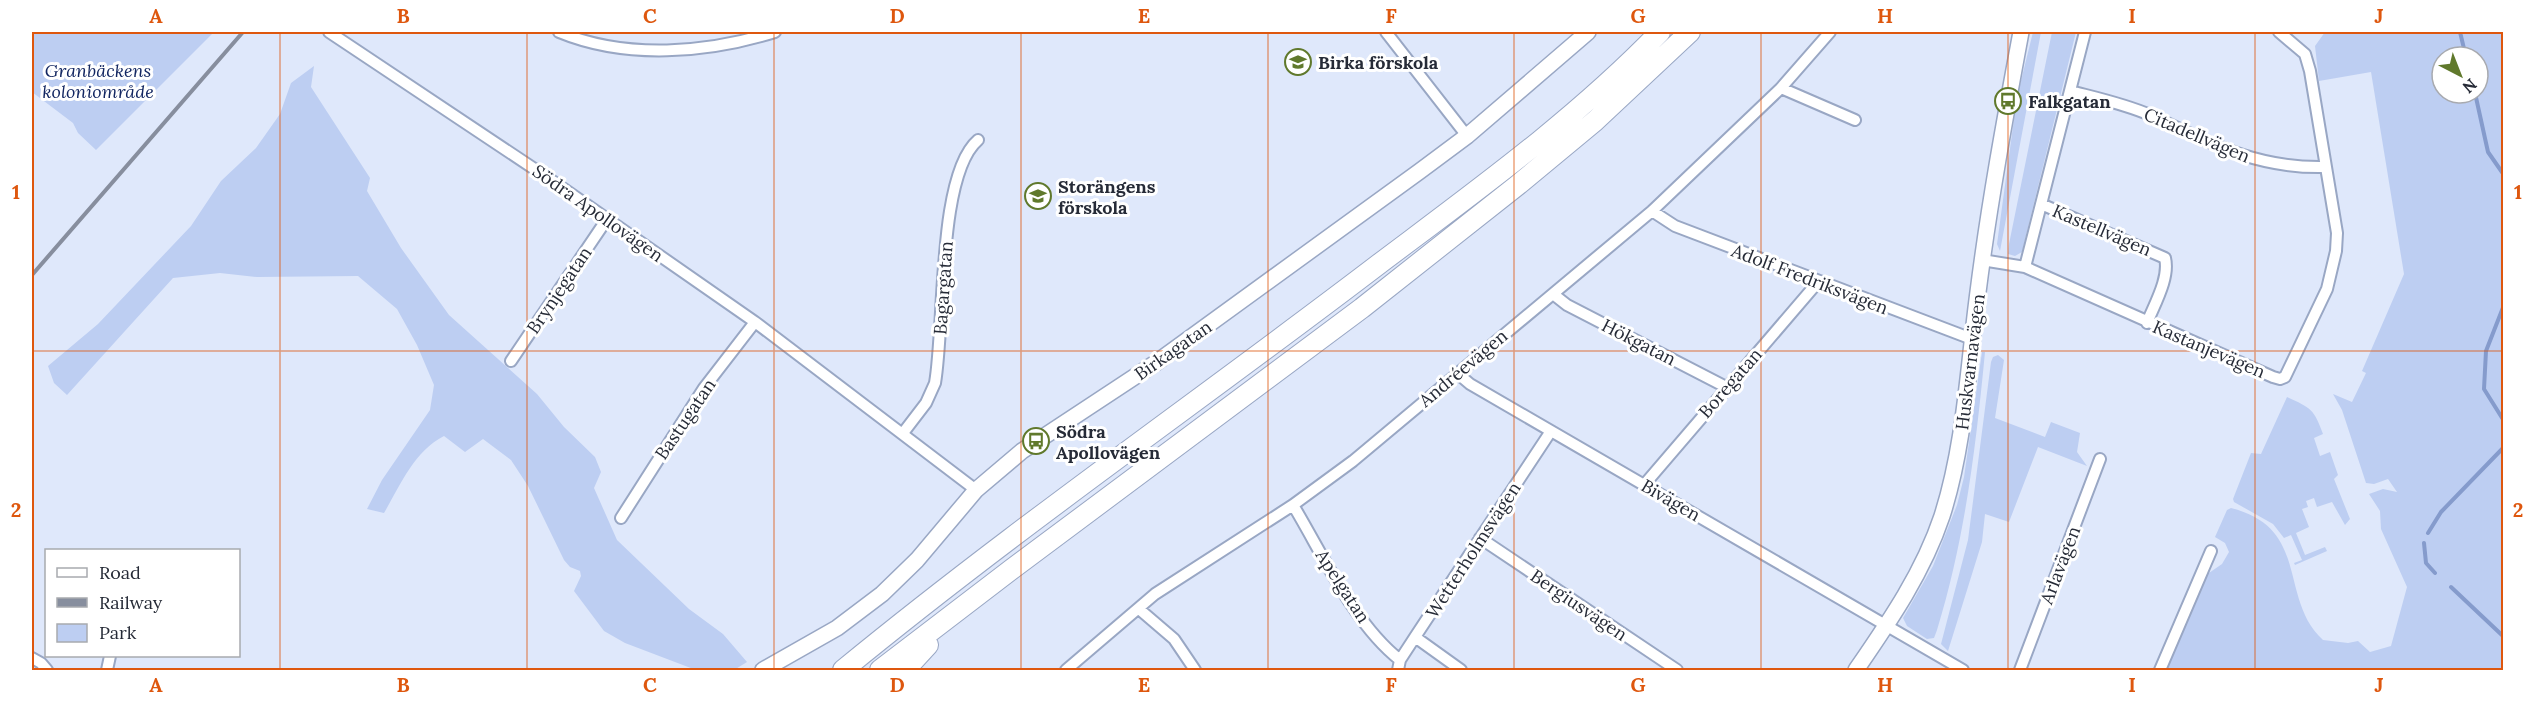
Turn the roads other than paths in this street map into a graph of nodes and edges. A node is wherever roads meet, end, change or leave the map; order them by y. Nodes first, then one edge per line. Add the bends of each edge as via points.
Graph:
1 (559, 32) edge
2 (775, 32) edge
3 (1386, 32) edge
4 (1588, 32) edge
5 (1660, 32) edge
6 (1690, 32) edge
7 (1830, 32) edge
8 (2021, 32) edge
9 (2085, 32) edge
10 (2278, 32) edge
11 (336, 34) edge
12 (1781, 88) junction
13 (2070, 92) junction
14 (1855, 120) dead end
15 (1467, 136) junction
16 (978, 140) dead end
17 (2326, 167) junction
18 (2041, 204) junction
19 (1652, 211) junction
20 (607, 219) junction
21 (1982, 260) junction
22 (2025, 267) junction
23 (1818, 282) junction
24 (1553, 294) junction
25 (754, 322) junction
26 (2147, 323) junction
27 (1972, 339) junction
28 (511, 361) dead end
29 (1457, 373) junction
30 (1726, 387) junction
31 (1551, 430) junction
32 (903, 433) junction
33 (2100, 459) dead end
34 (1644, 485) junction
35 (976, 490) junction
36 (1293, 505) junction
37 (621, 518) dead end
38 (1480, 538) junction
39 (2211, 551) dead end
40 (1012, 568) junction
41 (1139, 609) junction
42 (1886, 626) junction
43 (1415, 637) junction
44 (32, 658) edge
45 (1399, 665) edge
46 (1944, 665) edge
47 (47, 670) edge
48 (763, 670) edge
49 (843, 670) edge
50 (880, 670) edge
51 (905, 670) edge
52 (1066, 670) edge
53 (1195, 670) edge
54 (1461, 670) edge
55 (1677, 670) edge
56 (1856, 670) edge
57 (1963, 670) edge
58 (2020, 670) edge
59 (2160, 670) edge

1 - 2 street via 618,46 679,50
3 - 15 street
4 - 15 street, Birkagatan
5 - 49 highway via 1506,169
6 - 40 highway via 1595,121 1510,192 1362,308
7 - 12 street, Andréevägen
8 - 21 street, Huskvarnavägen
9 - 13 street
10 - 17 street, Kastanjevägen via 2305,54
11 - 20 street, Södra Apollovägen
12 - 14 street
12 - 19 street, Andréevägen
13 - 17 street, Citadellvägen via 2127,106 2207,144 2258,161
13 - 18 street
15 - 35 street, Birkagatan via 1156,362 1029,445
16 - 32 street, Bagargatan via 966,153 948,226 935,383 926,403
17 - 26 street, Kastanjevägen via 2337,233 2334,269 2285,377 2273,377
18 - 22 street
18 - 26 street, Kastellvägen via 2165,258 2164,277
19 - 23 street, Adolf Fredriksvägen via 1675,226
19 - 24 street, Andréevägen
20 - 25 street, Södra Apollovägen
20 - 28 street, Brynjegatan
21 - 22 street, Kastanjevägen
21 - 27 street, Huskvarnavägen
22 - 26 street, Kastanjevägen
23 - 27 street, Adolf Fredriksvägen
23 - 30 street, Boregatan
24 - 29 street, Andréevägen
24 - 30 street, Hökgatan via 1567,305
25 - 32 street, Södra Apollovägen
25 - 37 street, Bastugatan via 704,388
27 - 42 street, Huskvarnavägen via 1960,440 1942,516 1908,592
29 - 31 street, Bivägen
29 - 36 street, Andréevägen via 1353,461
30 - 34 street, Boregatan
31 - 34 street, Bivägen
31 - 38 street, Wetterholmsvägen
32 - 35 street, Södra Apollovägen
33 - 58 street, Arlavägen
34 - 42 street, Bivägen
35 - 48 street, Birkagatan via 882,594 837,628
36 - 41 street, Andréevägen via 1155,594
36 - 45 street, Apelgatan via 1353,604
38 - 43 street, Wetterholmsvägen
38 - 55 street, Bergiusvägen
39 - 59 street
40 - 50 highway
40 - 51 highway
41 - 52 street, Andréevägen
41 - 53 street via 1174,639
42 - 46 street, Bivägen
42 - 56 street, Huskvarnavägen
43 - 45 street, Wetterholmsvägen
43 - 54 street
44 - 47 street
46 - 57 street, Bivägen

